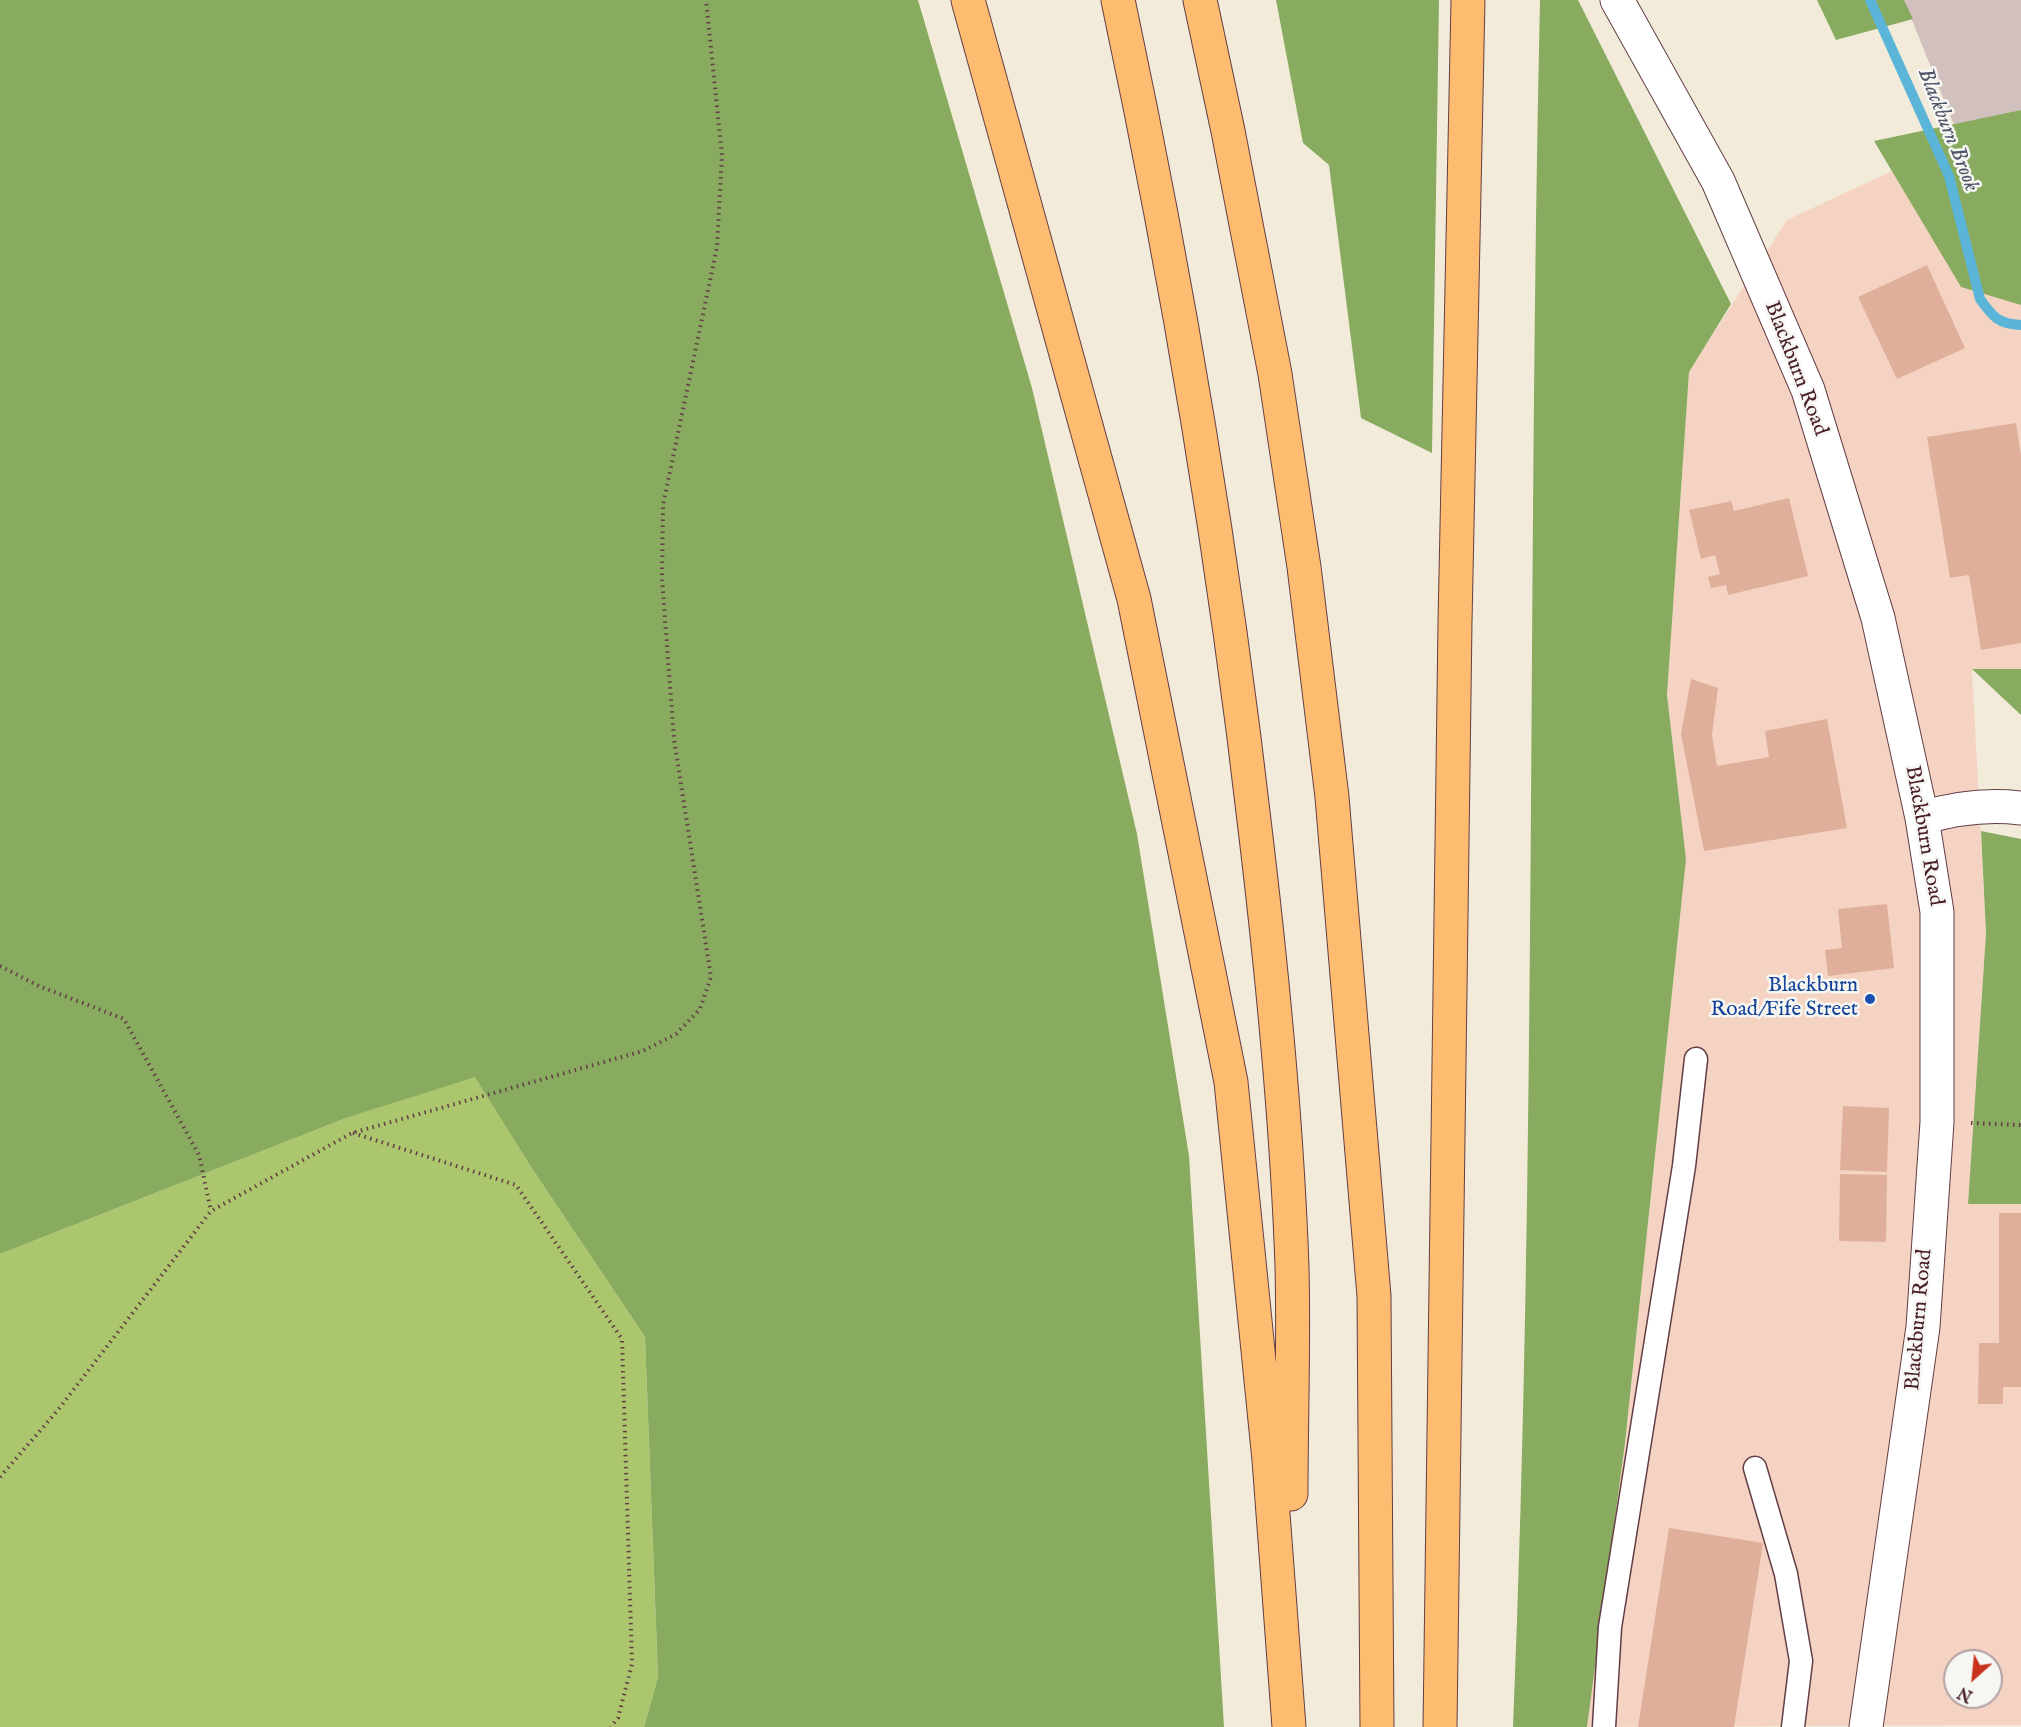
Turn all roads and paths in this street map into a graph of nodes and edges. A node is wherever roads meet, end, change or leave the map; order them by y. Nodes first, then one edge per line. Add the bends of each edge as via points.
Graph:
1 (706, 0) edge
2 (968, 0) edge
3 (1118, 0) edge
4 (1200, 0) edge
5 (1468, 0) edge
6 (1617, 0) edge
7 (2021, 808) edge
8 (1922, 818) junction
9 (0, 966) edge
10 (1696, 1059) dead end
11 (1937, 1122) junction
12 (2021, 1125) edge
13 (352, 1133) junction
14 (211, 1211) junction
15 (1755, 1468) dead end
16 (0, 1477) edge
17 (612, 1727) edge
18 (1290, 1727) edge
19 (1377, 1727) edge
20 (1440, 1727) edge
21 (1604, 1727) edge
22 (1793, 1727) edge
23 (1866, 1727) edge

1 - 13 path via 722,155 717,247 663,505 662,579 674,739 711,977 700,1009 676,1035 643,1051
2 - 18 highway via 1134,599 1231,1082 1269,1460
3 - 18 highway via 1192,383 1240,689 1275,1000 1292,1268
4 - 19 highway via 1275,374 1332,797 1374,1296
5 - 20 highway
6 - 8 street, Blackburn Road via 1718,181 1808,390 1878,618
7 - 8 street via 1953,808
8 - 11 street, Blackburn Road via 1936,912
9 - 14 path via 39,986 124,1019 199,1155
10 - 21 lane via 1684,1166 1610,1627
11 - 12 path
11 - 23 street, Blackburn Road via 1923,1327
13 - 14 path
13 - 17 path via 516,1185 622,1339 632,1664
14 - 16 path via 58,1410
15 - 22 lane via 1786,1574 1801,1661

